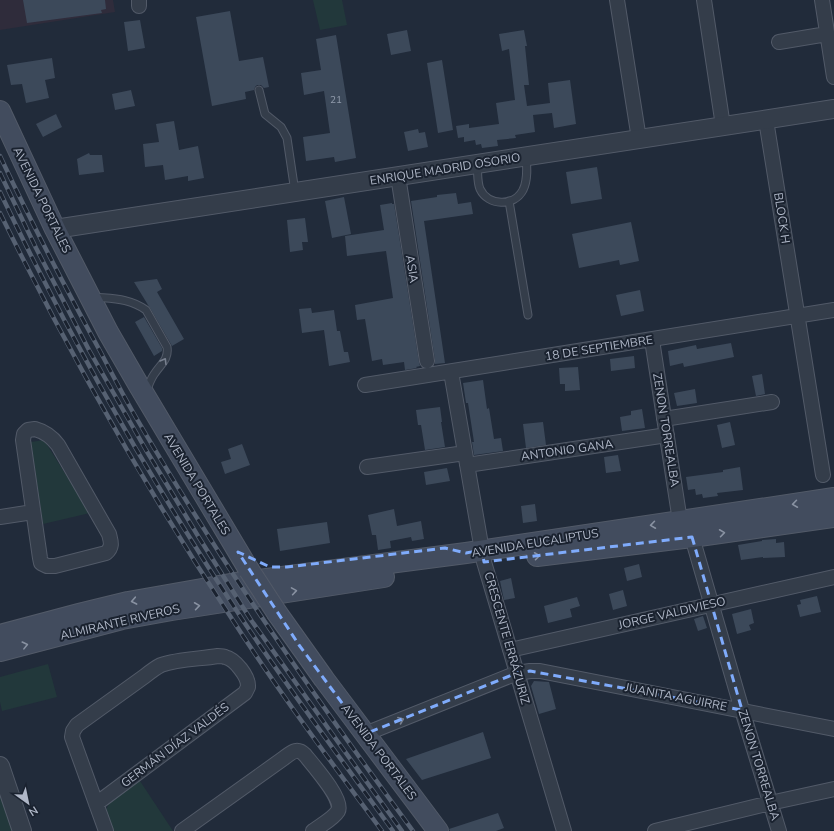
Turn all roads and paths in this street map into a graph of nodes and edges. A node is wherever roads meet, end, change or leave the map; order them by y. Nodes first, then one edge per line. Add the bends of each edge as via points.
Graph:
1 (618, 0) edge
2 (704, 0) edge
3 (822, 0) edge
4 (827, 34) junction
5 (779, 42) dead end
6 (834, 77) edge
7 (259, 90) dead end
8 (834, 109) edge
9 (0, 111) edge
10 (766, 120) junction
11 (723, 126) junction
12 (639, 139) junction
13 (526, 156) junction
14 (477, 164) junction
15 (398, 176) junction
16 (295, 192) junction
17 (509, 201) junction
18 (55, 229) junction
19 (90, 296) junction
20 (834, 310) edge
21 (528, 315) dead end
22 (798, 316) junction
23 (652, 340) junction
24 (427, 361) dead end
25 (451, 372) junction
26 (365, 385) dead end
27 (144, 395) junction
28 (772, 402) dead end
29 (664, 420) junction
30 (666, 435) junction
31 (466, 459) junction
32 (367, 467) dead end
33 (823, 475) dead end
34 (834, 498) edge
35 (33, 512) junction
36 (0, 517) edge
37 (834, 517) edge
38 (680, 521) junction
39 (692, 537) junction
40 (238, 552) junction
41 (478, 555) junction
42 (834, 577) edge
43 (242, 584) junction
44 (712, 605) junction
45 (0, 635) edge
46 (510, 650) junction
47 (0, 651) edge
48 (517, 673) junction
49 (742, 710) junction
50 (834, 729) edge
51 (365, 734) junction
52 (0, 766) edge
53 (834, 789) edge
54 (770, 803) junction
55 (96, 804) junction
56 (22, 831) edge
57 (106, 831) edge
58 (182, 831) edge
59 (313, 831) edge
60 (438, 831) edge
61 (564, 831) edge
62 (655, 831) edge
63 (779, 831) edge

1 - 12 street
2 - 11 street
3 - 4 street
4 - 5 street
4 - 6 street
7 - 16 lane via 265,114 281,126 287,138
8 - 10 street, ENRIQUE MADRID OSORIO
9 - 18 main road, AVENIDA PORTALES
10 - 11 street, ENRIQUE MADRID OSORIO
10 - 22 street, BLOCK H
11 - 12 street, ENRIQUE MADRID OSORIO
12 - 13 street, ENRIQUE MADRID OSORIO
13 - 14 street, ENRIQUE MADRID OSORIO
13 - 17 lane via 523,190 520,195
14 - 15 street, ENRIQUE MADRID OSORIO
14 - 17 lane via 482,192 491,200
15 - 16 street, ENRIQUE MADRID OSORIO
15 - 24 street, ASIA
16 - 18 street, ENRIQUE MADRID OSORIO
17 - 21 lane
18 - 19 main road, AVENIDA PORTALES
19 - 27 main road, AVENIDA PORTALES
27 -> 19 lane via 167,356 167,347 146,310 140,306 118,299
20 - 22 street, 18 DE SEPTIEMBRE
22 - 23 street, 18 DE SEPTIEMBRE
22 - 33 street, BLOCK H
23 - 25 street, 18 DE SEPTIEMBRE
23 - 29 street, ZENON TORREALBA
25 - 26 street, 18 DE SEPTIEMBRE
25 - 31 street, CRESCENTE ERRÁZURIZ
27 - 40 main road, AVENIDA PORTALES
28 - 29 street
29 - 30 street, ZENON TORREALBA
30 - 31 street, ANTONIO GANA
30 - 38 street, ZENON TORREALBA
31 - 32 street, ANTONIO GANA
31 - 41 street, CRESCENTE ERRÁZURIZ
34 -> 38 main road, AVENIDA EUCALIPTUS
35 - 35 street via 23,440 28,430 35,429 52,438 58,446 109,534 110,550 47,566 41,563
35 - 36 street
39 -> 37 main road, AVENIDA EUCALIPTUS
38 -> 41 main road, AVENIDA EUCALIPTUS
41 -> 39 main road, AVENIDA EUCALIPTUS
39 - 44 street, ZENON TORREALBA
40 - 41 main road via 264,565 277,568 412,550 445,548
40 - 43 main road, AVENIDA PORTALES
41 - 43 main road, AVENIDA EUCALIPTUS
41 - 46 street, CRESCENTE ERRÁZURIZ
42 - 44 street, JORGE VALDIVIESO
43 -> 45 main road, ALMIRANTE RIVEROS via 128,602
47 -> 43 main road, ALMIRANTE RIVEROS via 122,619 172,610
43 - 51 main road, AVENIDA PORTALES, bridge via 277,613
44 - 46 street, JORGE VALDIVIESO
44 - 49 street, ZENON TORREALBA
46 - 48 street, CRESCENTE ERRÁZURIZ
48 - 49 street, JUANITA AGUIRRE via 540,671
51 -> 48 street, JUANITA AGUIRRE
48 - 61 street, CRESCENTE ERRÁZURIZ
49 - 50 street, JUANITA AGUIRRE
49 - 54 street, ZENON TORREALBA
51 - 60 main road, AVENIDA PORTALES
52 - 56 street
53 - 54 street
54 - 62 street
54 - 63 street, ZENON TORREALBA
55 - 55 street, GERMÁN DÍAZ VALDÉS via 245,693 248,688 247,682 233,660 226,656 218,656 161,665 77,726 72,737
55 - 57 street
58 - 59 street via 297,750 302,751 334,793 339,807 333,816

